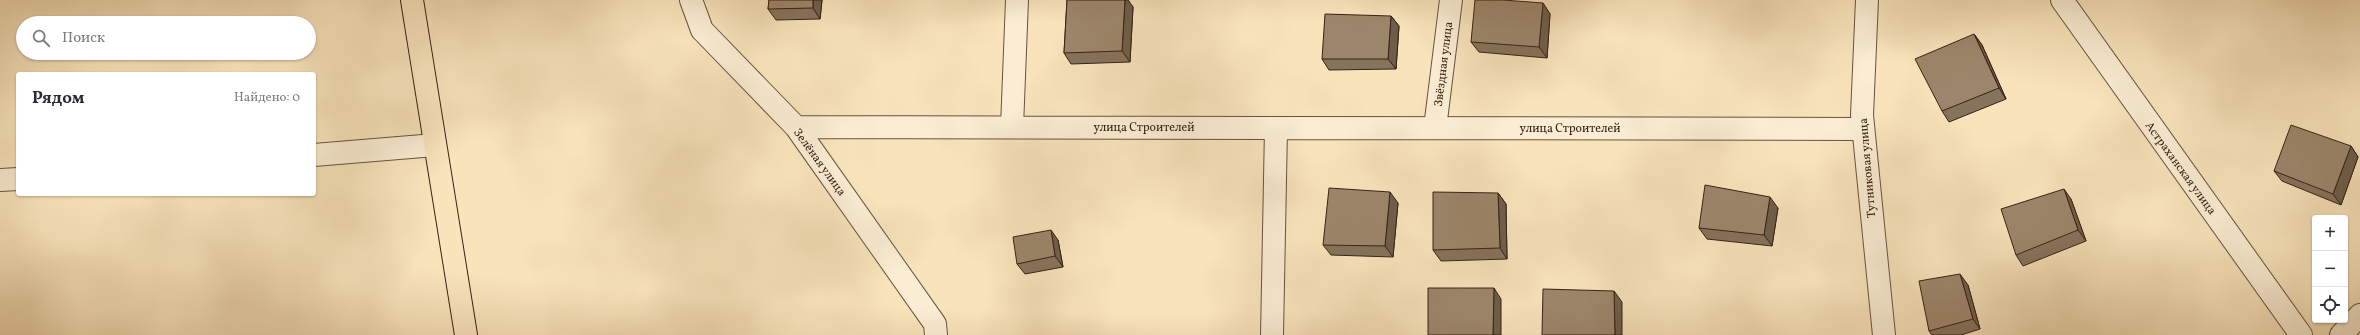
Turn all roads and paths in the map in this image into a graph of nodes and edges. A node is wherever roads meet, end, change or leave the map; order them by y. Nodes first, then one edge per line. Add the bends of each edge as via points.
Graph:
1 (412, 0) edge
2 (691, 0) edge
3 (1017, 0) edge
4 (1452, 0) edge
5 (1867, 0) edge
6 (2062, 0) edge
7 (796, 127) junction
8 (1012, 127) junction
9 (1276, 128) junction
10 (1435, 128) junction
11 (1863, 129) junction
12 (435, 145) junction
13 (316, 154) edge
14 (16, 179) edge
15 (0, 180) edge
16 (2360, 315) edge
17 (466, 335) edge
18 (936, 335) edge
19 (1272, 335) edge
20 (1884, 335) edge
21 (2301, 335) edge
22 (2341, 335) edge

1 - 12 main road
2 - 7 street, Зелёная улица via 702,30
3 - 8 street
4 - 10 street, Звёздная улица
5 - 11 street, Тутниковая улица
6 - 21 street, Астраханская улица
7 - 8 street, улица Строителей
7 - 18 street, Зелёная улица via 935,324
8 - 9 street, улица Строителей
9 - 10 street, улица Строителей
9 - 19 street
10 - 11 street, улица Строителей
11 - 20 street, Тутниковая улица
12 - 13 street
12 - 17 main road
14 - 15 street
16 - 22 street

